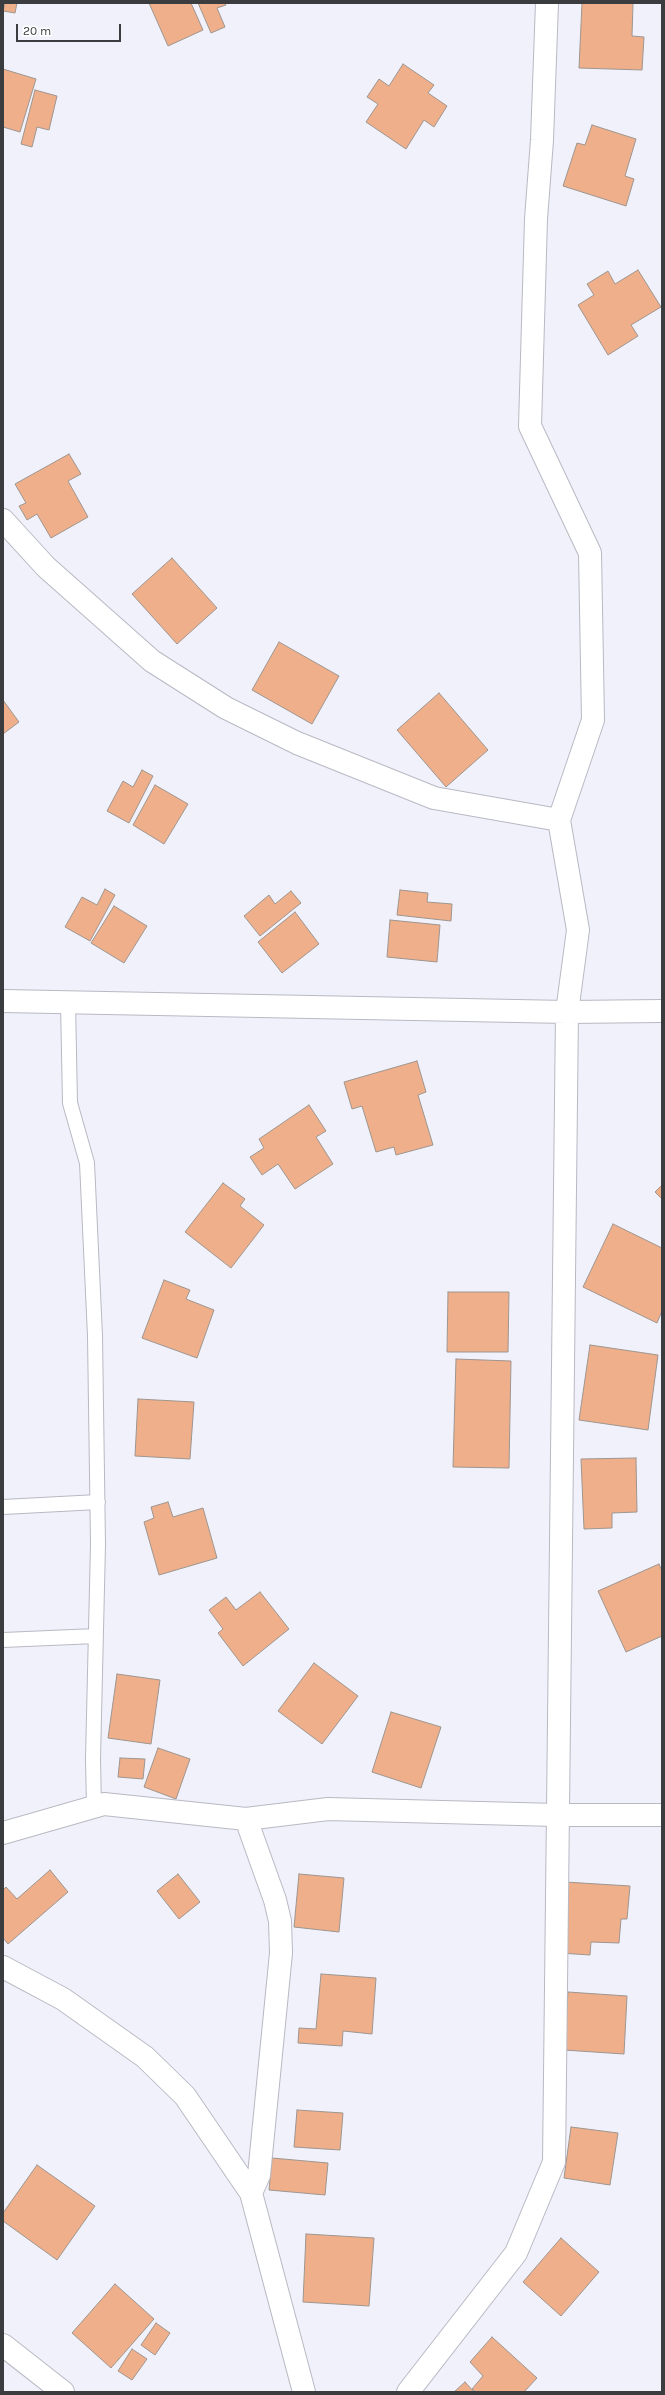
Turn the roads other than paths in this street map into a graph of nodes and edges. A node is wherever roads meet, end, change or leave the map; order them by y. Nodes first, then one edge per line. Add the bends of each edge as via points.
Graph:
1 (547, 3) edge
2 (3, 520) edge
3 (559, 820) junction
4 (3, 1001) edge
5 (68, 1002) junction
6 (662, 1011) edge
7 (567, 1012) junction
8 (98, 1502) junction
9 (3, 1507) edge
10 (96, 1636) junction
11 (3, 1640) edge
12 (94, 1806) junction
13 (558, 1815) junction
14 (662, 1815) edge
15 (246, 1819) junction
16 (3, 1833) edge
17 (3, 1967) edge
18 (251, 2193) junction
19 (3, 2345) edge
20 (63, 2392) edge
21 (304, 2392) edge
22 (408, 2392) edge

1 - 3 street via 536,219 530,426 590,553 593,720
2 - 3 street via 46,567 152,661 226,708 296,743 434,798
3 - 7 street via 578,930
4 - 5 street
5 - 7 street
5 - 8 lane via 70,1103 87,1163 95,1336
6 - 7 street
7 - 13 street
8 - 9 lane
8 - 10 lane
10 - 11 lane
10 - 12 lane
12 - 15 street via 104,1804
12 - 16 street
13 - 14 street
13 - 15 street via 328,1809
13 - 22 street via 554,2162 516,2254
15 - 18 street via 275,1900 280,1921 281,1953 259,2175
17 - 18 street via 64,1999 146,2058 185,2096
18 - 21 street
19 - 20 street

